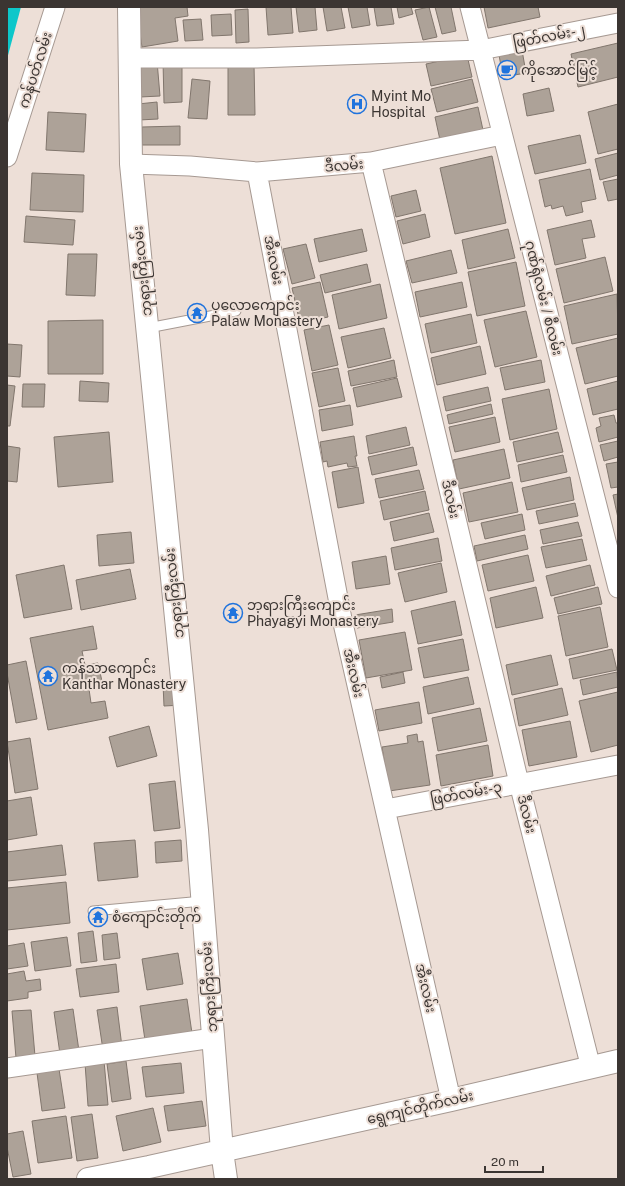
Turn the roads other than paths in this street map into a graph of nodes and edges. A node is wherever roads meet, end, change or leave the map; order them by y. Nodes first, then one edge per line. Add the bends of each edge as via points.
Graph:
1 (55, 7) edge
2 (129, 7) edge
3 (470, 7) edge
4 (618, 23) edge
5 (481, 50) junction
6 (130, 58) junction
7 (502, 135) junction
8 (7, 157) edge
9 (371, 162) junction
10 (131, 164) junction
11 (257, 172) junction
12 (236, 311) dead end
13 (148, 328) junction
14 (618, 588) edge
15 (618, 765) edge
16 (519, 783) junction
17 (386, 809) junction
18 (203, 901) junction
19 (93, 911) dead end
20 (213, 1038) junction
21 (618, 1061) edge
22 (7, 1068) edge
23 (591, 1068) junction
24 (451, 1100) junction
25 (222, 1151) junction
26 (88, 1179) edge
27 (226, 1179) edge

1 - 8 street, ကန်ပတ်လမ်း
2 - 6 main road, ဘုရားကြီးလမ်း
3 - 5 street, ဂုဏ်ရုံလမ်း / စီလမ်း
4 - 5 street, ဖြတ်လမ်း-၂
5 - 6 street, ဖြတ်လမ်း-၂ via 257,58
5 - 7 street, ဂုဏ်ရုံလမ်း / စီလမ်း
6 - 10 main road, ဘုရားကြီးလမ်း
7 - 9 street
7 - 14 street, ဂုဏ်ရုံလမ်း / စီလမ်း
9 - 11 street, ဒီလမ်း
9 - 16 street, ဒီလမ်း
10 - 11 street, ဒီလမ်း
10 - 13 main road, ဘုရားကြီးလမ်း
11 - 17 street, အီးလမ်း via 342,619
12 - 13 lane
13 - 18 main road, ဘုရားကြီးလမ်း
15 - 16 street, ဖြတ်လမ်း-၃
16 - 17 street, ဖြတ်လမ်း-၃
16 - 23 street, ဒီလမ်း
17 - 24 street, အီးလမ်း
18 - 19 lane
18 - 20 main road, ဘုရားကြီးလမ်း
20 - 22 street
20 - 25 main road, ဘုရားကြီးလမ်း
21 - 23 main road, ရွေကျင်တိုက်လမ်း
23 - 24 main road, ရွေကျင်တိုက်လမ်း
24 - 25 main road, ရွေကျင်တိုက်လမ်း
25 - 26 main road, ရွေကျင်တိုက်လမ်း
25 - 27 main road, ဘုရားကြီးလမ်း

